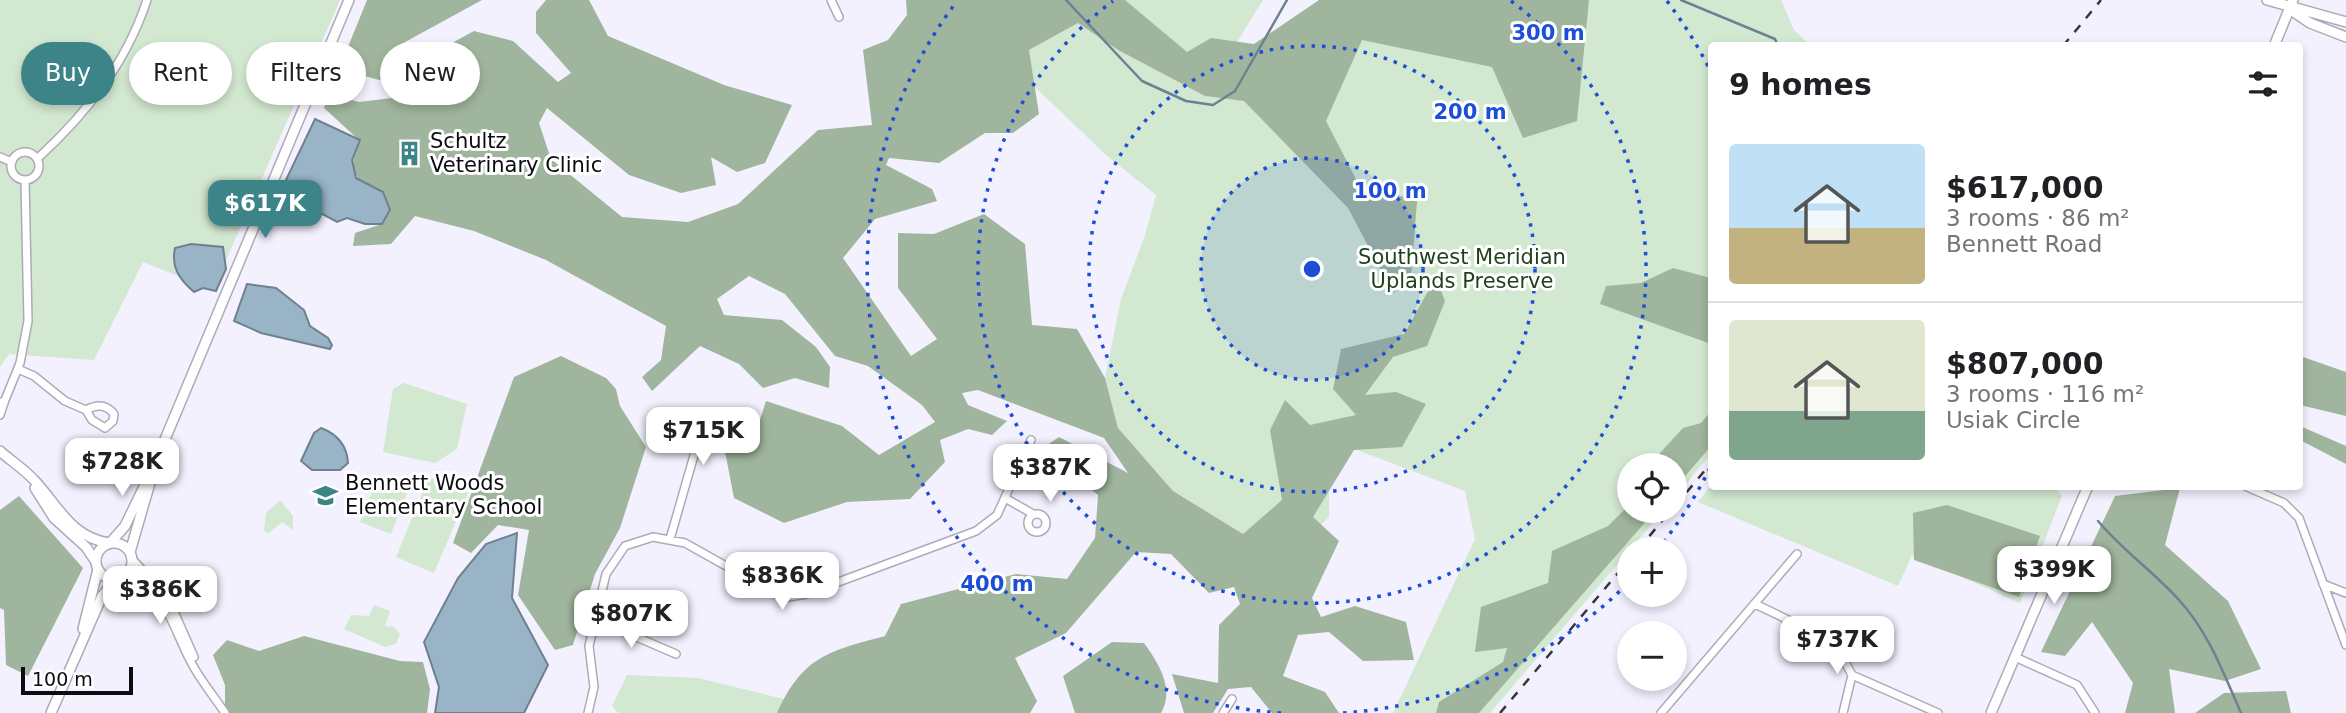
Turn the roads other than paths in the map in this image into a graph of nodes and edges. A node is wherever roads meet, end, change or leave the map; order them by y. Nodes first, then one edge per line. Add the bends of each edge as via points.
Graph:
1 (147, 0) edge
2 (349, 0) edge
3 (831, 0) edge
4 (2267, 0) edge
5 (2291, 4) edge
6 (839, 17) dead end
7 (2346, 22) edge
8 (2346, 37) edge
9 (2276, 42) edge
10 (0, 157) edge
11 (37, 159) junction
12 (12, 162) junction
13 (25, 181) junction
14 (18, 369) junction
15 (2, 401) edge
16 (86, 410) dead end
17 (0, 415) edge
18 (680, 419) dead end
19 (1031, 440) dead end
20 (0, 451) edge
21 (19, 468) junction
22 (153, 468) junction
23 (2086, 490) edge
24 (2254, 490) edge
25 (1005, 498) junction
26 (1033, 514) dead end
27 (670, 539) junction
28 (110, 543) junction
29 (1797, 554) dead end
30 (132, 556) junction
31 (97, 566) junction
32 (118, 578) junction
33 (2323, 584) junction
34 (2346, 593) edge
35 (1755, 604) junction
36 (597, 620) junction
37 (2346, 645) edge
38 (76, 650) junction
39 (676, 654) dead end
40 (2015, 657) junction
41 (197, 672) junction
42 (1852, 675) junction
43 (1232, 699) dead end
44 (51, 713) edge
45 (225, 713) edge
46 (588, 713) edge
47 (1223, 713) edge
48 (1661, 713) edge
49 (1843, 713) edge
50 (1938, 713) edge
51 (1992, 713) edge
52 (2095, 713) edge

1 - 11 street via 104,86
2 - 22 street
3 - 6 street
4 - 5 street
5 - 7 street
5 - 8 street via 2310,23
5 - 9 street
10 - 12 street
11 - 12 street via 26,152
11 - 13 street via 37,175
12 - 13 street via 13,174
13 - 14 street via 28,321
14 - 15 street
14 - 16 street
15 - 17 street
18 - 27 street via 696,426 699,438
19 - 25 street
20 - 21 street
21 - 28 street via 75,528
21 - 31 street via 54,518 86,547
22 - 28 street via 125,526
22 - 30 street
23 - 40 street
24 - 33 street via 2295,513
25 - 26 street
25 - 27 street via 997,515 976,531 806,594 783,598 694,547
27 - 36 street via 636,541 620,551 606,574
28 - 30 street via 120,543
28 - 31 street via 100,548
29 - 35 street
30 - 32 street via 131,569
30 - 41 street via 176,610
31 - 32 street via 106,577
31 - 38 street
32 - 38 street via 102,596
32 - 41 street via 148,589 164,604
33 - 34 street
33 - 37 street
35 - 42 street via 1828,639
35 - 48 street
36 - 39 street
36 - 46 street via 589,646 594,687
38 - 44 street
40 - 51 street
40 - 52 street via 2077,685
41 - 45 street
42 - 49 street
42 - 50 street
43 - 47 street

